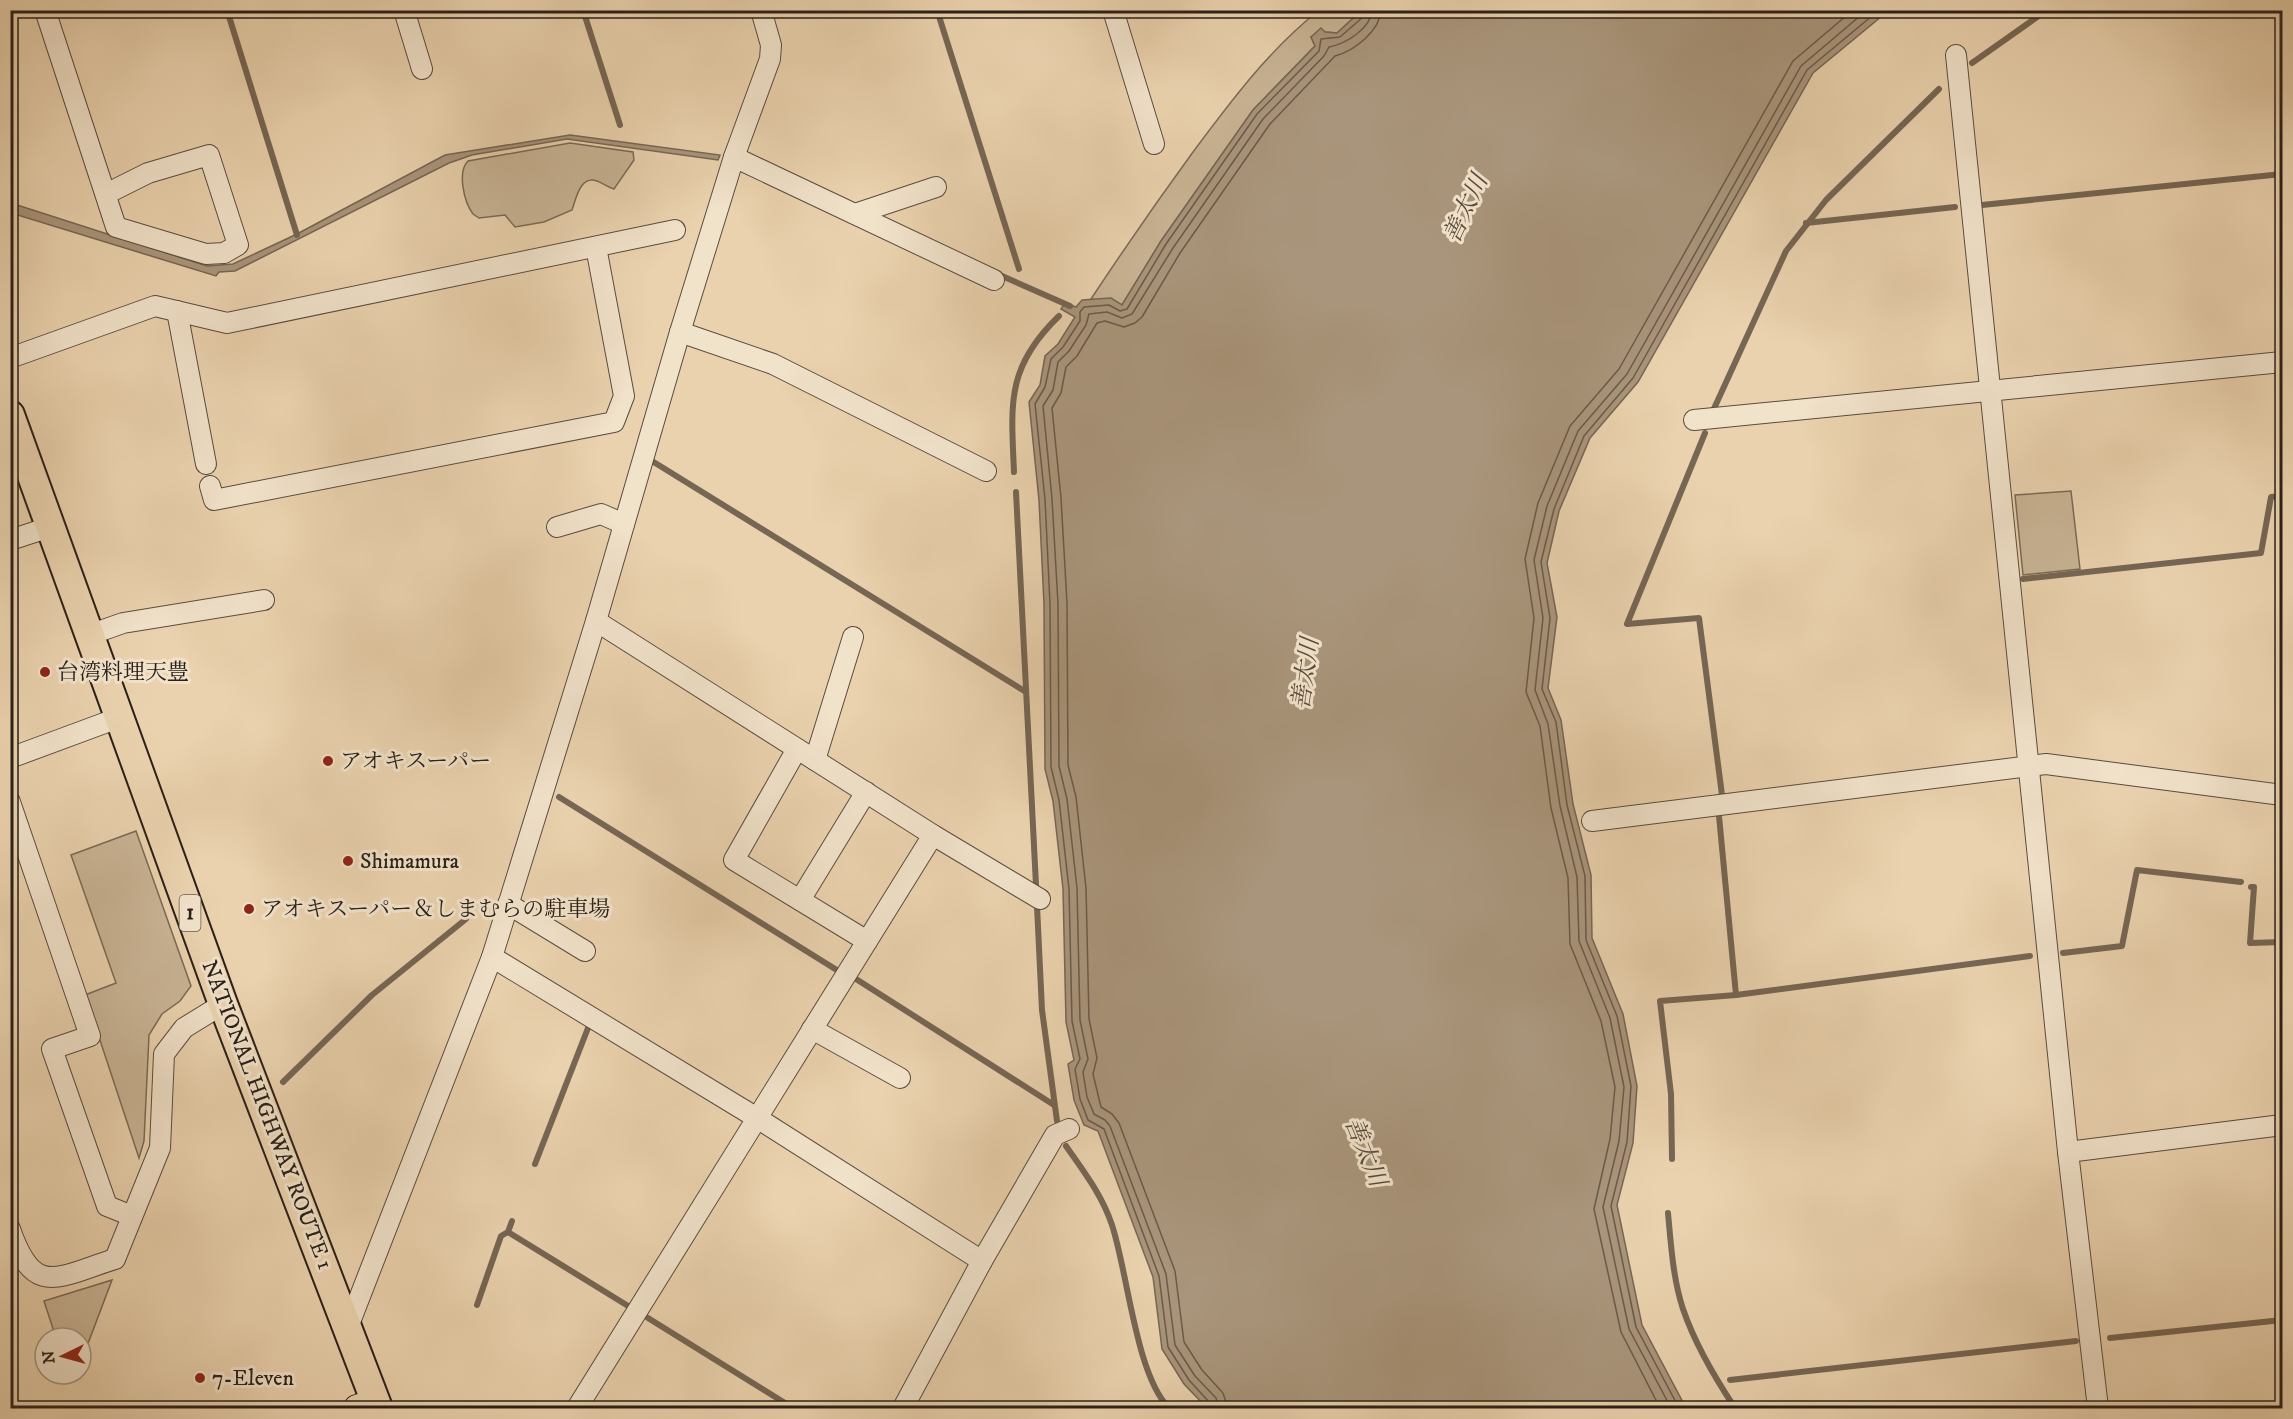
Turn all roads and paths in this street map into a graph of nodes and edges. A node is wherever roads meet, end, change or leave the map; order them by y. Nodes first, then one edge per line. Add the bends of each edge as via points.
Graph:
1 (45, 10) edge
2 (404, 10) edge
3 (761, 10) edge
4 (1113, 10) edge
5 (1956, 55) dead end
6 (422, 69) dead end
7 (1155, 144) dead end
8 (734, 157) junction
9 (936, 187) dead end
10 (106, 194) junction
11 (855, 214) junction
12 (675, 230) dead end
13 (596, 247) junction
14 (994, 280) dead end
15 (177, 311) junction
16 (680, 332) junction
17 (10, 358) edge
18 (2283, 362) edge
19 (1990, 392) junction
20 (10, 415) edge
21 (1694, 420) dead end
22 (206, 464) dead end
23 (19, 466) edge
24 (986, 471) dead end
25 (210, 486) dead end
26 (624, 524) junction
27 (50, 527) junction
28 (557, 527) dead end
29 (10, 540) edge
30 (264, 600) dead end
31 (596, 621) junction
32 (89, 635) junction
33 (853, 637) dead end
34 (118, 718) junction
35 (797, 748) junction
36 (10, 758) edge
37 (815, 760) junction
38 (2028, 765) junction
39 (866, 792) junction
40 (2283, 795) edge
41 (10, 802) edge
42 (1592, 821) dead end
43 (933, 835) junction
44 (1040, 899) dead end
45 (800, 900) junction
46 (508, 904) junction
47 (867, 941) junction
48 (585, 951) dead end
49 (492, 957) junction
50 (223, 1004) junction
51 (812, 1029) junction
52 (900, 1078) dead end
53 (757, 1118) junction
54 (2283, 1125) edge
55 (1069, 1129) dead end
56 (2068, 1152) junction
57 (132, 1216) junction
58 (10, 1229) edge
59 (982, 1261) junction
60 (348, 1327) junction
61 (370, 1406) edge
62 (576, 1408) edge
63 (903, 1408) edge
64 (2098, 1408) edge

1 - 10 street
2 - 6 street
3 - 8 street via 771,45 770,59
4 - 7 street
5 - 19 street
8 - 11 street
8 - 16 street
9 - 11 street
10 - 10 street via 116,226 206,254 224,253 238,245 209,155 148,173
11 - 14 street
12 - 13 street
13 - 15 street via 227,323
13 - 25 street via 624,396 614,422 214,500
15 - 17 street via 155,306
15 - 22 street
16 - 24 street via 773,364
16 - 26 street
18 - 19 street
19 - 21 street
19 - 38 street
20 - 23 highway, NATIONAL HIGHWAY ROUTE 1 / 1
23 - 27 highway, NATIONAL HIGHWAY ROUTE 1 / 1
26 - 28 street via 601,514
26 - 31 street
27 - 29 street
27 - 32 highway, NATIONAL HIGHWAY ROUTE 1 / 1
30 - 32 street via 123,623
31 - 35 street
31 - 46 street
32 - 34 highway, NATIONAL HIGHWAY ROUTE 1 / 1
33 - 37 street
34 - 36 street
34 - 50 highway, NATIONAL HIGHWAY ROUTE 1 / 1
35 - 37 street
35 - 45 street via 734,860
37 - 39 street
38 - 40 street
38 - 42 street
38 - 56 street
39 - 43 street
39 - 45 street
41 - 57 street via 90,1036 52,1049 107,1206
43 - 44 street
43 - 47 street
45 - 47 street
46 - 48 street
46 - 49 street
47 - 51 street
49 - 53 street
49 - 60 street
50 - 57 street via 184,1028 164,1054 160,1148
50 - 60 highway, NATIONAL HIGHWAY ROUTE 1 / 1
51 - 52 street
51 - 53 street
53 - 59 street
53 - 62 street
54 - 56 street
55 - 59 street via 1055,1135
56 - 64 street
57 - 58 street via 115,1259 61,1276 44,1277 32,1272 19,1256
59 - 63 street
60 - 61 highway, NATIONAL HIGHWAY ROUTE 1 / 1

